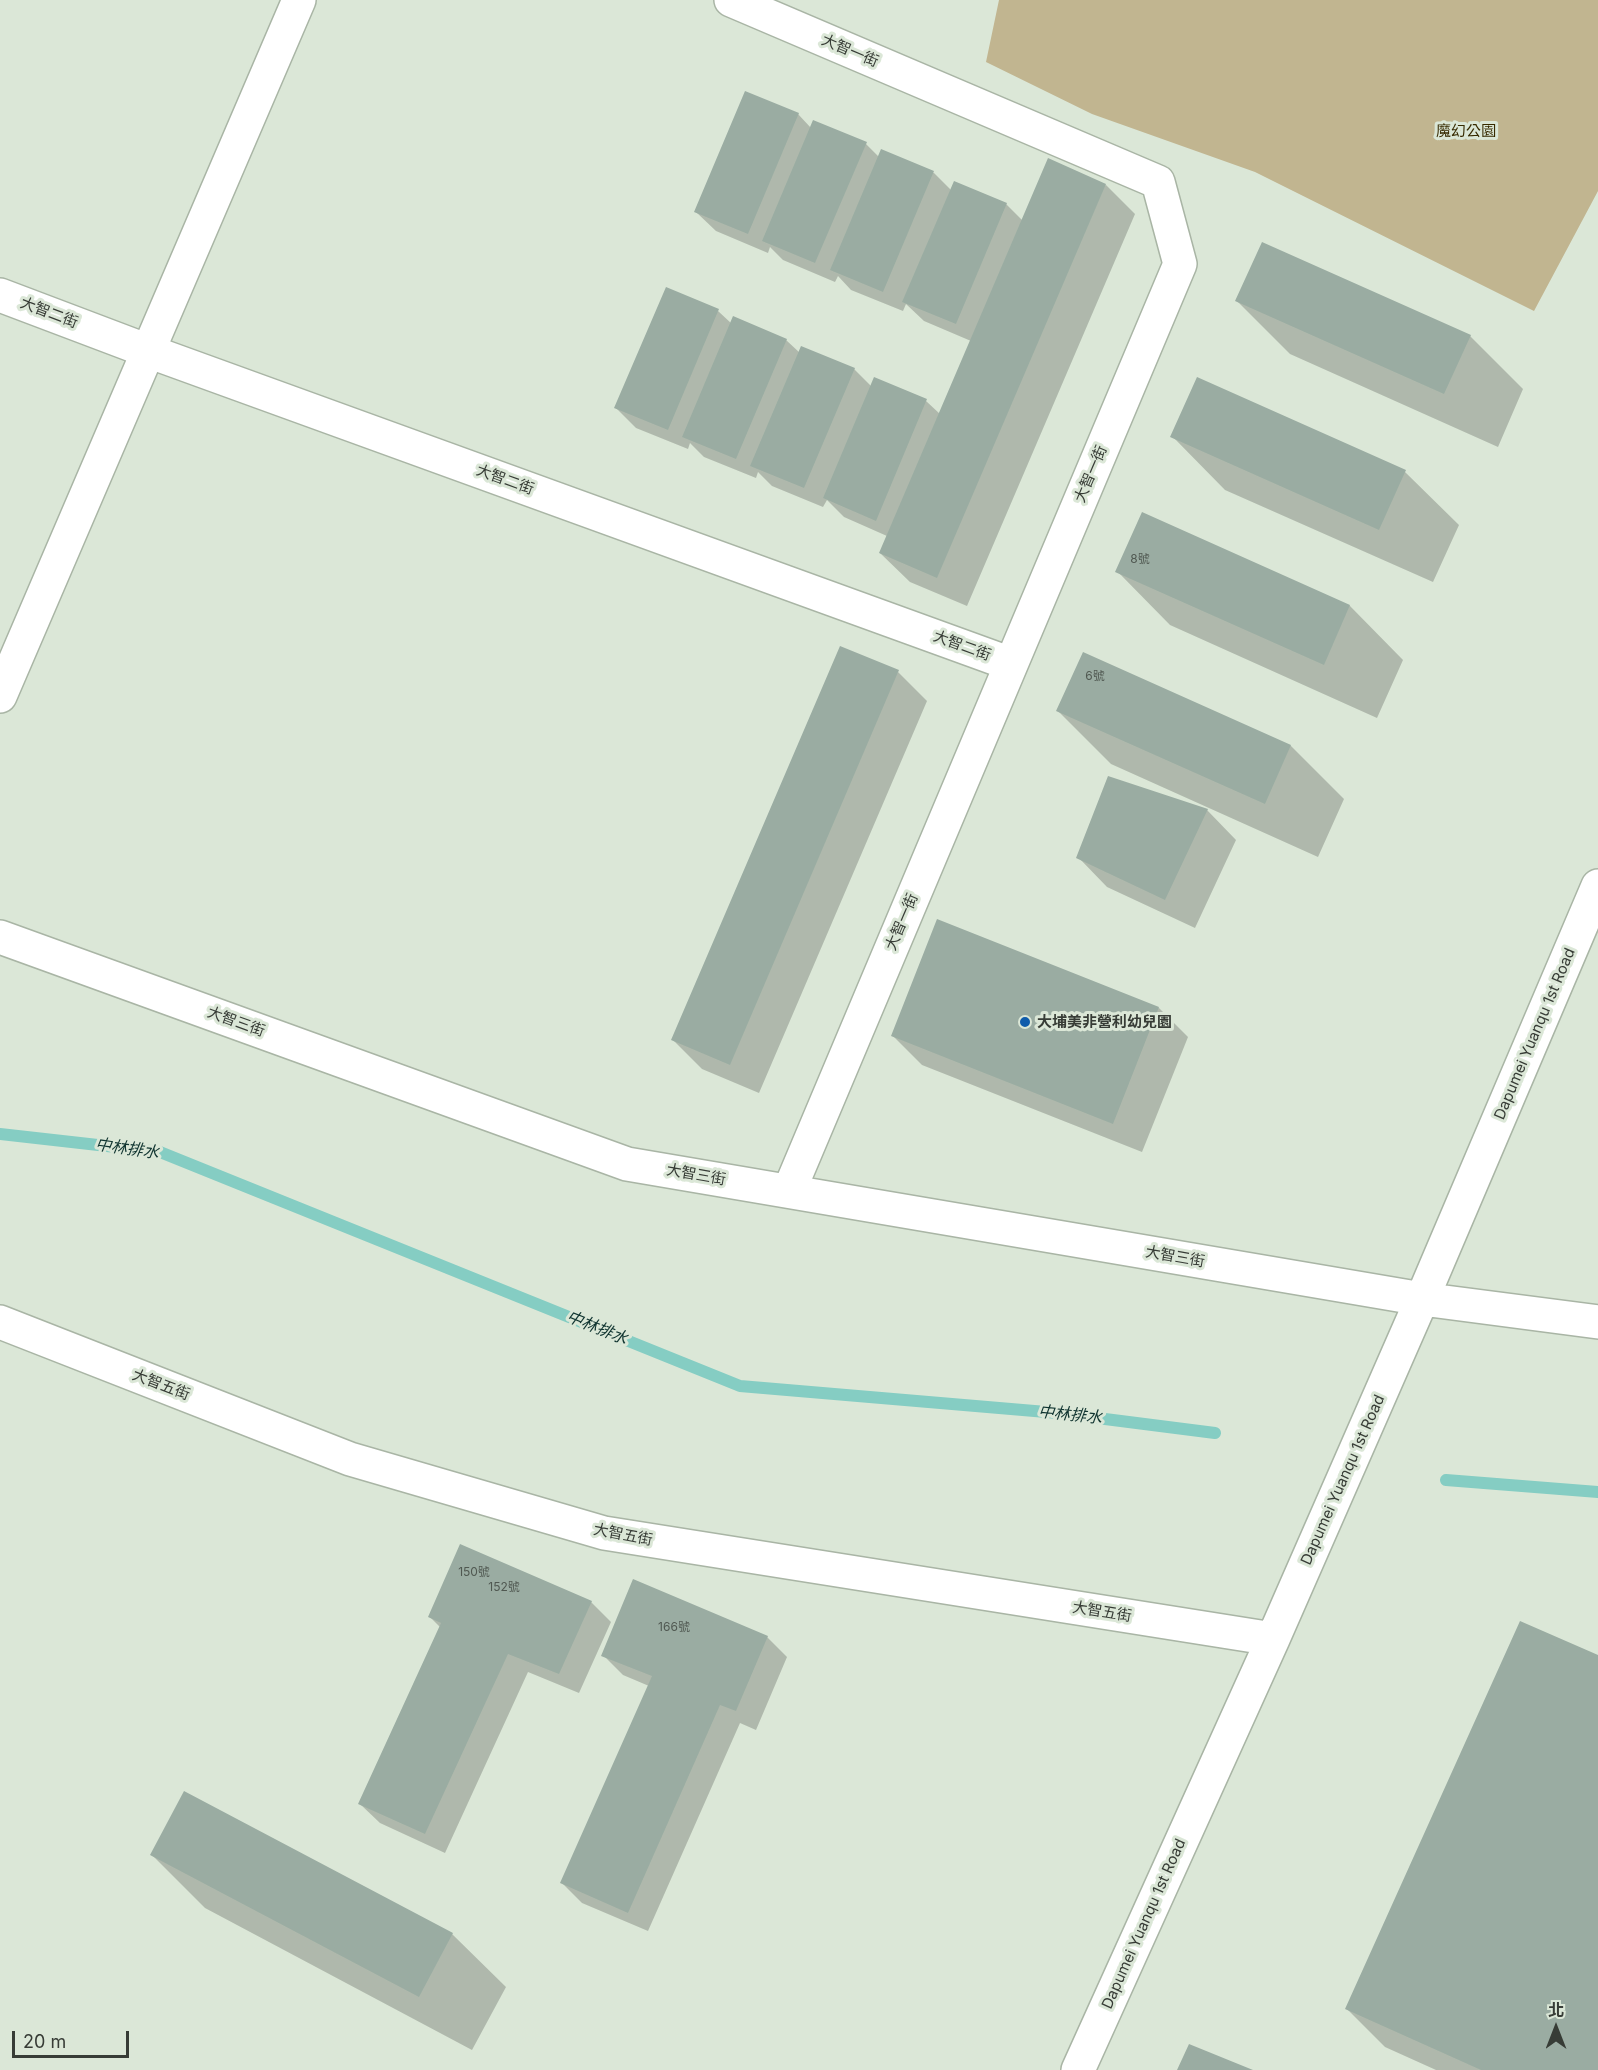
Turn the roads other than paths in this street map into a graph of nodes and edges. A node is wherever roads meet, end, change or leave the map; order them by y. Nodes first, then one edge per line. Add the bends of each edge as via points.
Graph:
1 (298, 0) edge
2 (731, 0) edge
3 (0, 295) edge
4 (148, 351) junction
5 (1011, 664) junction
6 (0, 696) edge
7 (1598, 886) edge
8 (0, 937) edge
9 (789, 1191) junction
10 (1422, 1299) junction
11 (0, 1322) edge
12 (1598, 1322) edge
13 (1273, 1640) junction
14 (1078, 2070) edge

1 - 4 street
2 - 5 street, 大智一街 via 1158,182 1180,264
3 - 4 street, 大智二街
4 - 5 street, 大智二街
4 - 6 street
5 - 9 street, 大智一街
7 - 10 street, Dapumei Yuanqu 1st Road
8 - 9 street, 大智三街 via 627,1164
9 - 10 street, 大智三街
10 - 12 street, 大智三街
10 - 13 street, Dapumei Yuanqu 1st Road
11 - 13 street, 大智五街 via 350,1459 604,1533
13 - 14 street, Dapumei Yuanqu 1st Road

